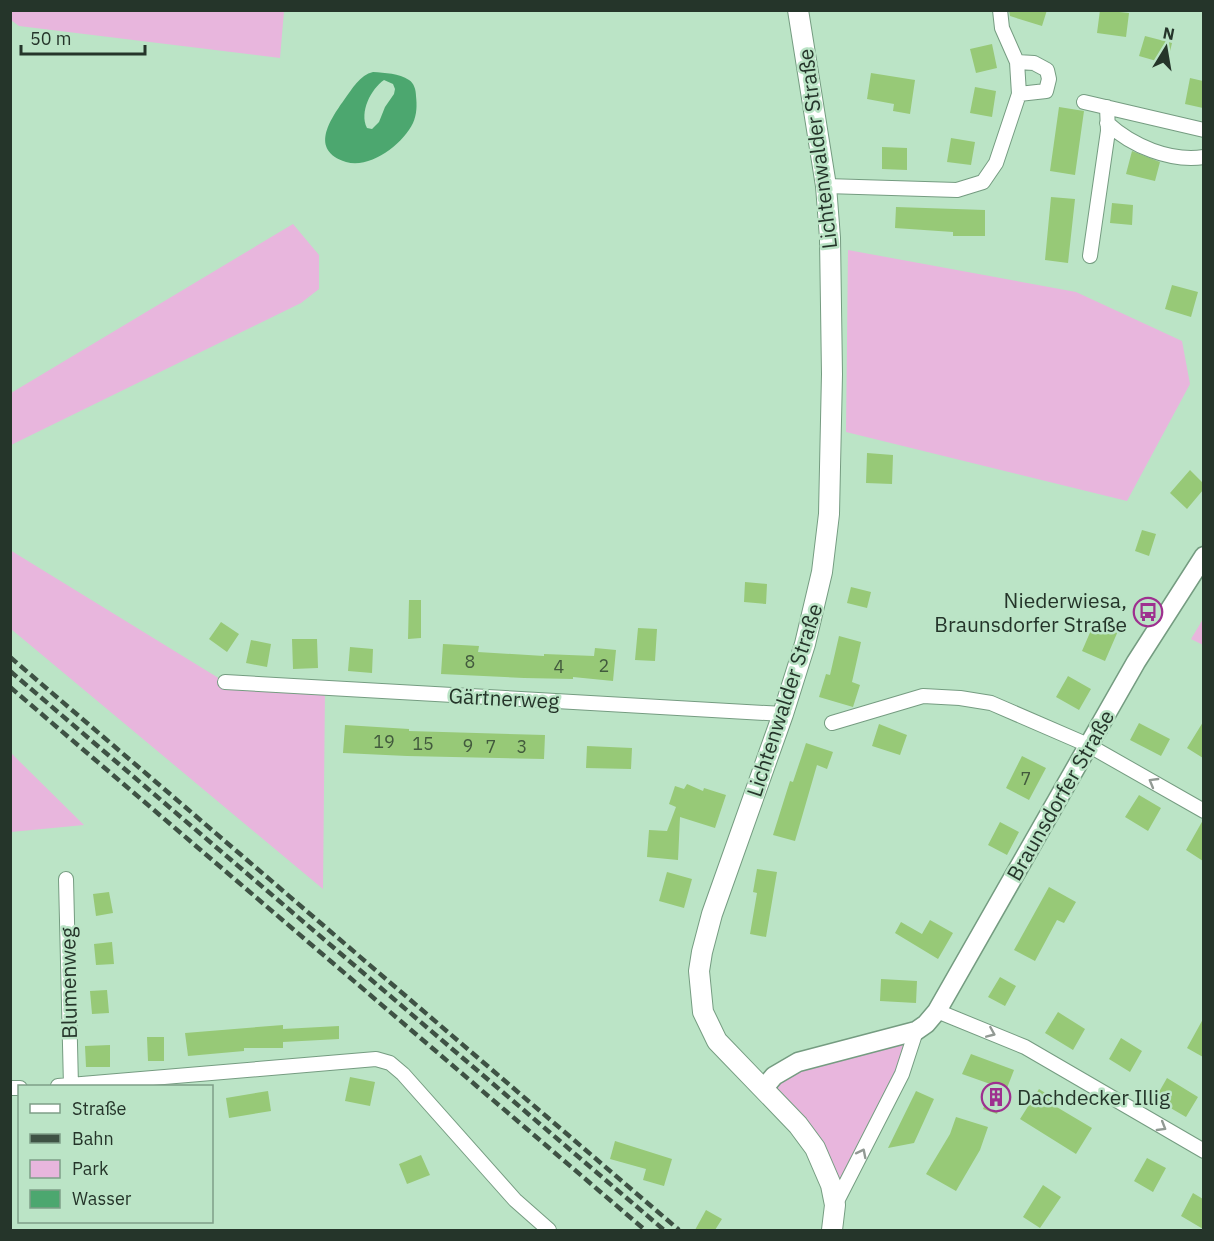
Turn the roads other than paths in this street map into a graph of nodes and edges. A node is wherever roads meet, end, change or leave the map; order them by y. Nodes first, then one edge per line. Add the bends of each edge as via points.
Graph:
1 (798, 10) edge
2 (1000, 10) edge
3 (1017, 62) junction
4 (1018, 94) junction
5 (1084, 102) dead end
6 (1107, 107) junction
7 (1107, 123) junction
8 (1203, 130) edge
9 (1203, 157) edge
10 (826, 186) junction
11 (1090, 256) dead end
12 (1203, 556) edge
13 (225, 682) dead end
14 (783, 714) junction
15 (832, 723) dead end
16 (1088, 745) junction
17 (1203, 811) edge
18 (66, 879) dead end
19 (937, 1011) junction
20 (916, 1031) junction
21 (70, 1085) edge
22 (81, 1085) edge
23 (764, 1088) junction
24 (1203, 1151) edge
25 (835, 1205) junction
26 (549, 1230) edge
27 (832, 1230) edge

1 - 10 main road, Lichtenwalder Straße
2 - 3 street via 1002,28
3 - 4 street
3 - 4 street via 1034,63 1047,70 1049,79 1046,91
4 - 10 street via 996,164 983,182 957,190
5 - 6 street
6 - 7 street
6 - 8 street
7 - 9 street via 1128,139 1165,155
7 - 11 street
10 - 14 main road, Lichtenwalder Straße via 832,374 829,514 822,572 806,644
12 - 16 street, Braunsdorfer Straße
13 - 14 street, Gärtnerweg
14 - 23 main road, Lichtenwalder Straße via 712,914 699,971 703,1012 717,1041
15 - 16 street via 922,696 960,698 991,703
17 -> 16 street
16 - 19 street, Braunsdorfer Straße
18 - 21 street, Blumenweg
19 - 20 street, Braunsdorfer Straße
19 -> 24 street via 1025,1047
20 - 23 street, Braunsdorfer Straße via 798,1062 774,1076
25 -> 20 street, Braunsdorfer Straße via 902,1074
22 - 26 street via 376,1059 390,1063 515,1200
23 - 25 main road, Lichtenwalder Straße via 815,1148 826,1170
25 - 27 main road, Lichtenwalder Straße

